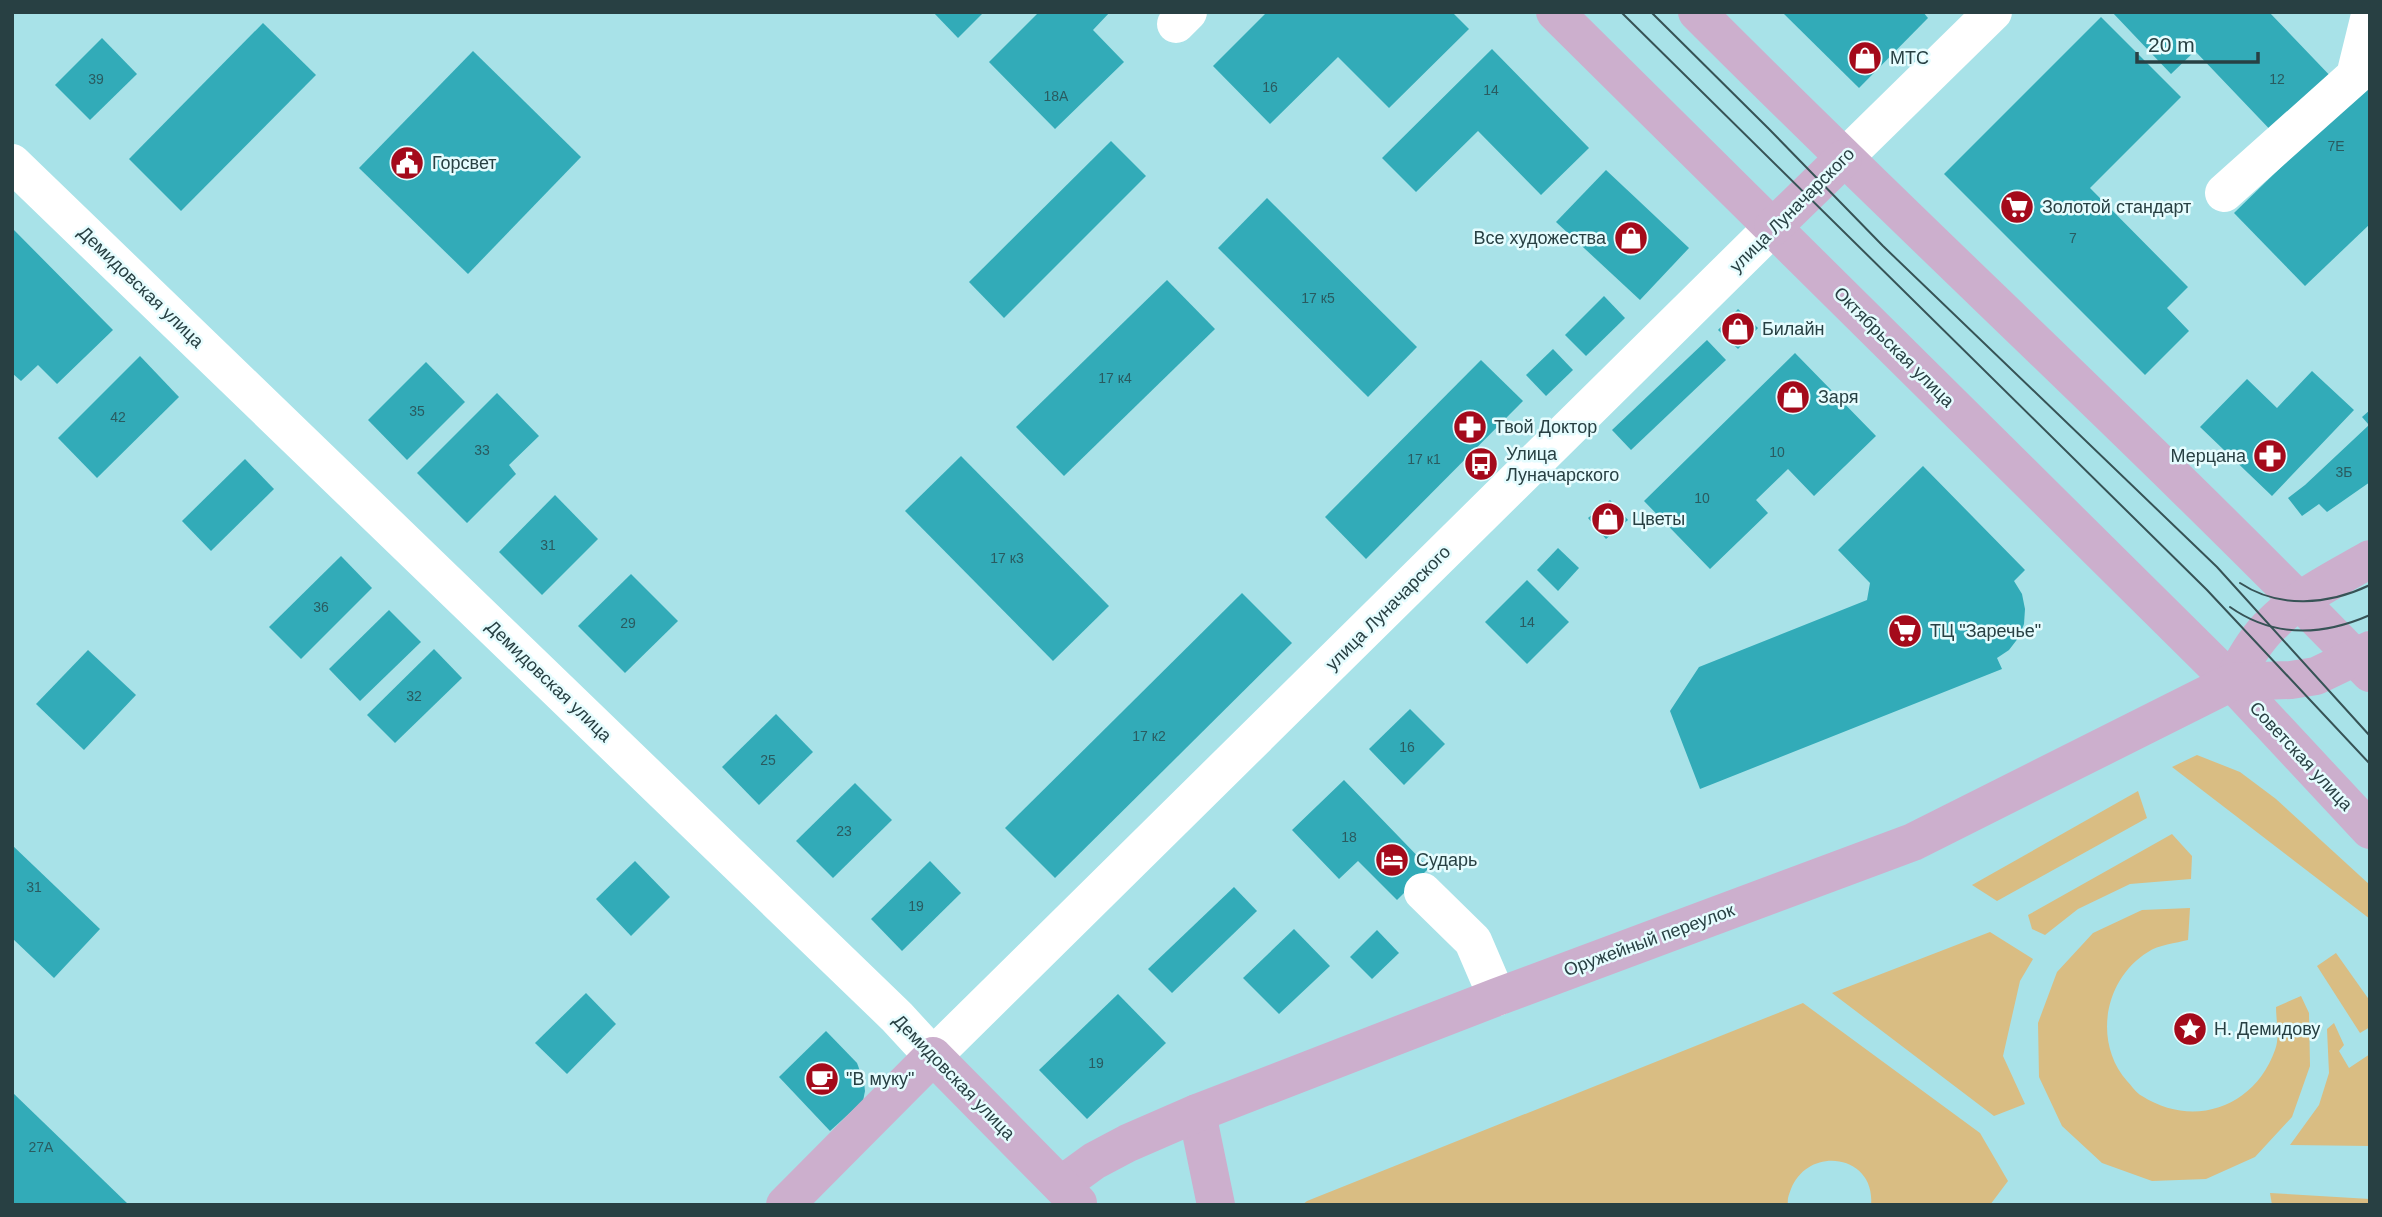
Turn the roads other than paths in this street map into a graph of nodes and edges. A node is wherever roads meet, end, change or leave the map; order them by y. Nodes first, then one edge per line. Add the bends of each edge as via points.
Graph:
1 (1555, 12) edge
2 (1696, 12) edge
3 (1993, 12) edge
4 (2370, 15) edge
5 (1843, 159) junction
6 (12, 163) edge
7 (2224, 193) dead end
8 (1773, 227) junction
9 (2370, 559) edge
10 (2298, 601) junction
11 (2365, 661) edge
12 (2232, 682) junction
13 (2370, 830) edge
14 (1423, 892) dead end
15 (1497, 997) junction
16 (933, 1056) junction
17 (1196, 1113) junction
18 (1070, 1195) edge
19 (785, 1205) edge
20 (1216, 1205) edge

1 - 8 main road, Октябрьская улица
2 - 5 main road
3 - 5 street, улица Луначарского
4 - 7 street via 2355,76
5 - 8 main road, улица Луначарского
5 - 10 main road
6 - 16 street, Демидовская улица
8 - 12 main road, Октябрьская улица
8 - 16 street, улица Луначарского
9 - 10 main road
10 - 11 main road
10 - 12 main road via 2270,625
11 - 12 main road via 2304,678
12 - 13 main road, Советская улица
12 - 15 main road, Оружейный переулок via 1913,842
14 - 15 street via 1473,942
15 - 17 main road, Оружейный переулок
16 - 18 main road, Демидовская улица
16 - 19 main road, улица Луначарского
17 - 18 main road, Оружейный переулок via 1094,1161
17 - 20 main road

